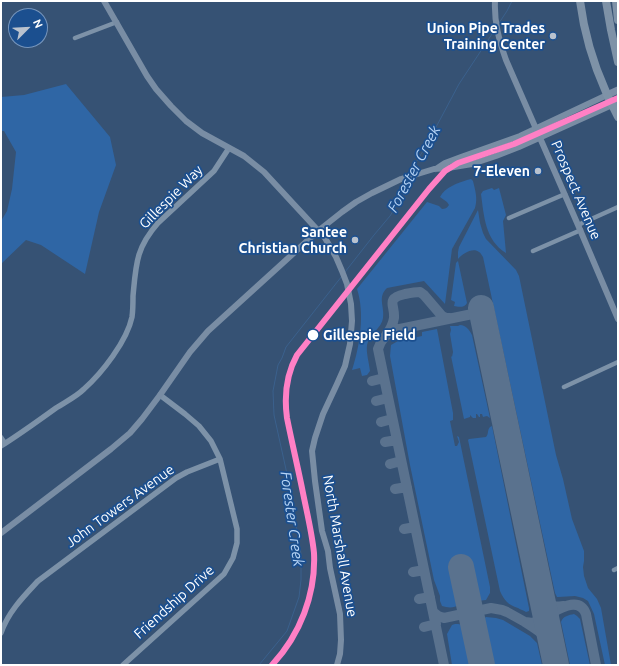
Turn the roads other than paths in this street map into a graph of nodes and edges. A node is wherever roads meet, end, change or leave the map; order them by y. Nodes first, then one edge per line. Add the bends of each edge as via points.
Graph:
1 (104, 1) edge
2 (495, 1) edge
3 (580, 1) edge
4 (606, 1) edge
5 (616, 1) edge
6 (618, 20) edge
7 (117, 22) junction
8 (75, 38) dead end
9 (618, 62) edge
10 (618, 90) edge
11 (607, 95) junction
12 (615, 103) edge
13 (618, 117) edge
14 (536, 129) junction
15 (540, 138) junction
16 (229, 148) junction
17 (434, 169) junction
18 (565, 194) junction
19 (618, 207) edge
20 (510, 218) dead end
21 (580, 228) junction
22 (318, 231) junction
23 (533, 251) dead end
24 (618, 319) edge
25 (618, 362) edge
26 (564, 387) dead end
27 (160, 395) junction
28 (1, 437) edge
29 (3, 445) edge
30 (220, 459) junction
31 (1, 533) edge
32 (1, 633) edge
33 (123, 665) edge
34 (337, 665) edge

1 - 7 main road, North Marshall Avenue
2 - 14 main road, Prospect Avenue via 496,21 506,60
3 - 11 highway via 585,34
4 - 9 highway
5 - 6 highway
7 - 8 street
7 - 16 main road, North Marshall Avenue via 147,76 170,106 202,133
10 - 11 main road
11 - 12 highway
11 - 14 main road
12 - 13 highway
12 - 15 main road
14 - 15 main road, Prospect Avenue
14 - 17 main road
15 - 17 main road via 472,164
15 - 18 main road, Prospect Avenue
16 - 22 main road, North Marshall Avenue via 264,172
16 - 29 street, Gillespie Way via 214,171 158,223 144,242 135,268 132,316 128,329 119,347 97,376 83,390
17 - 22 main road via 401,179 372,193
18 - 20 street
18 - 21 main road, Prospect Avenue
19 - 21 street
21 - 23 street
21 - 24 main road, Prospect Avenue
22 - 27 main road via 208,331
22 - 34 main road, North Marshall Avenue via 340,264 351,304 352,321 345,366 323,414 312,451 322,531 340,614 341,640
25 - 26 street
27 - 30 street via 199,426
27 - 31 main road via 142,419 111,449
28 - 29 street
30 - 32 street, John Towers Avenue via 176,478 38,581 12,611
30 - 33 street, Friendship Drive via 237,529 233,558 224,574

